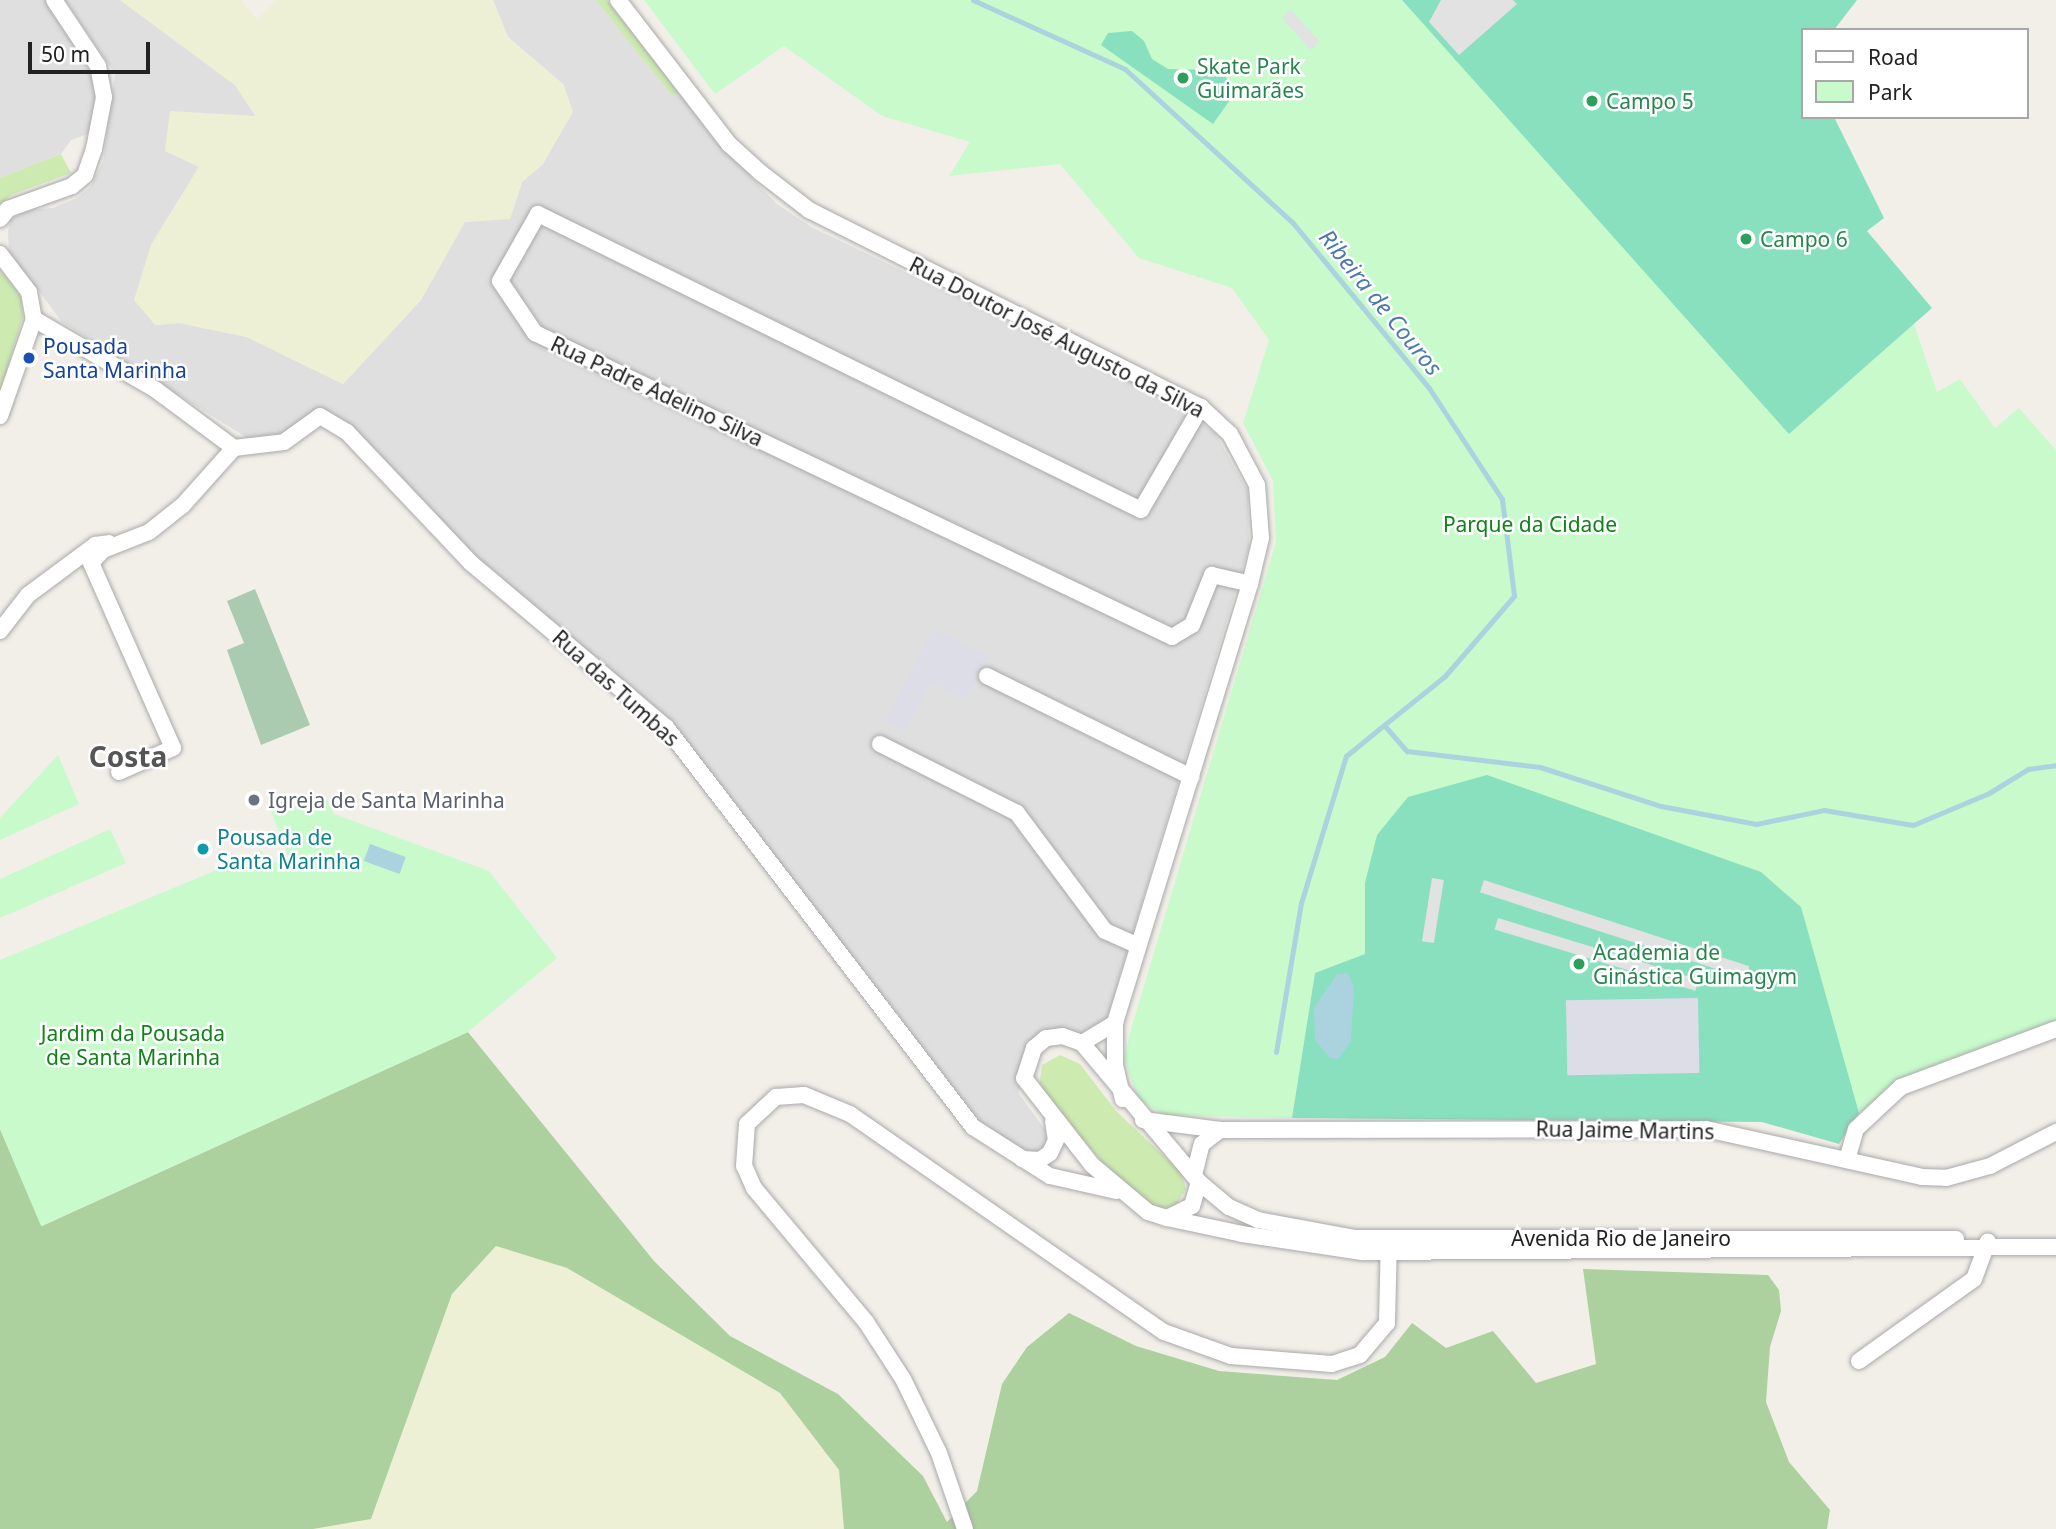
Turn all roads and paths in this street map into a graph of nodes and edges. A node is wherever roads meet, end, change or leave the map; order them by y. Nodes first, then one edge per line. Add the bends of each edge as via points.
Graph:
1 (54, 0) edge
2 (618, 0) edge
3 (0, 219) edge
4 (0, 254) edge
5 (34, 318) junction
6 (1200, 407) junction
7 (0, 416) edge
8 (234, 448) junction
9 (129, 540) junction
10 (1250, 584) junction
11 (0, 631) edge
12 (987, 676) dead end
13 (880, 744) dead end
14 (118, 772) dead end
15 (1191, 777) junction
16 (1138, 946) junction
17 (1115, 1023) junction
18 (2056, 1029) edge
19 (1082, 1043) junction
20 (1124, 1099) junction
21 (1143, 1120) junction
22 (1053, 1121) junction
23 (1220, 1130) junction
24 (2056, 1132) edge
25 (1021, 1159) junction
26 (1847, 1160) junction
27 (1197, 1179) junction
28 (1120, 1192) junction
29 (1167, 1218) junction
30 (1389, 1245) junction
31 (1988, 1245) junction
32 (2056, 1247) edge
33 (1859, 1361) dead end
34 (965, 1529) edge

1 - 3 street via 98,66 104,97 94,149 85,174 72,186 8,209
2 - 6 street, Rua Doutor José Augusto da Silva via 729,144 809,210
4 - 5 street via 29,292
5 - 7 street
5 - 8 street via 156,390
6 - 10 street, Rua Doutor José Augusto da Silva via 1230,434 1257,485 1261,538
6 - 10 street, Rua Padre Adelino Silva via 1141,510 538,214 500,281 535,333 1172,637 1192,625 1212,575
8 - 9 street via 183,505 149,533
8 - 25 street, Rua das Tumbas via 284,442 320,416 348,432 471,563 666,727 954,1105 973,1127
9 - 11 street via 95,545 28,594
9 - 14 street via 103,550 92,563 173,748
10 - 15 street, Rua Doutor José Augusto da Silva
12 - 15 street
13 - 16 street via 1017,813 1105,931
15 - 16 street, Rua Doutor José Augusto da Silva
16 - 17 street, Rua Doutor José Augusto da Silva
17 - 19 street
17 - 20 street, Rua Doutor José Augusto da Silva via 1115,1065
18 - 26 street via 1901,1087 1856,1129
19 - 20 street, Avenida Rio de Janeiro
19 - 22 street via 1063,1036 1046,1038 1024,1068 1029,1090
20 - 21 street, Avenida Rio de Janeiro
21 - 23 street, Rua Jaime Martins
21 - 27 street, Avenida Rio de Janeiro
22 - 25 street via 1056,1140 1050,1153 1040,1160
22 - 28 street
23 - 26 street, Rua Jaime Martins via 1706,1129
23 - 27 street via 1202,1144
24 - 26 street, Rua Jaime Martins via 1990,1166 1946,1178
25 - 28 street via 1050,1176
27 - 29 street via 1192,1206
27 - 30 street, Avenida Rio de Janeiro via 1229,1207 1258,1220
28 - 29 street via 1148,1212
29 - 30 street via 1309,1247
30 - 31 street, Avenida Rio de Janeiro
30 - 34 street via 1387,1323 1360,1356 1332,1364 1220,1353 1164,1332 850,1114 804,1096 776,1097 747,1124 744,1166 754,1188 860,1314 903,1379 939,1453
31 - 32 street, Avenida Rio de Janeiro
31 - 33 street via 1974,1279

